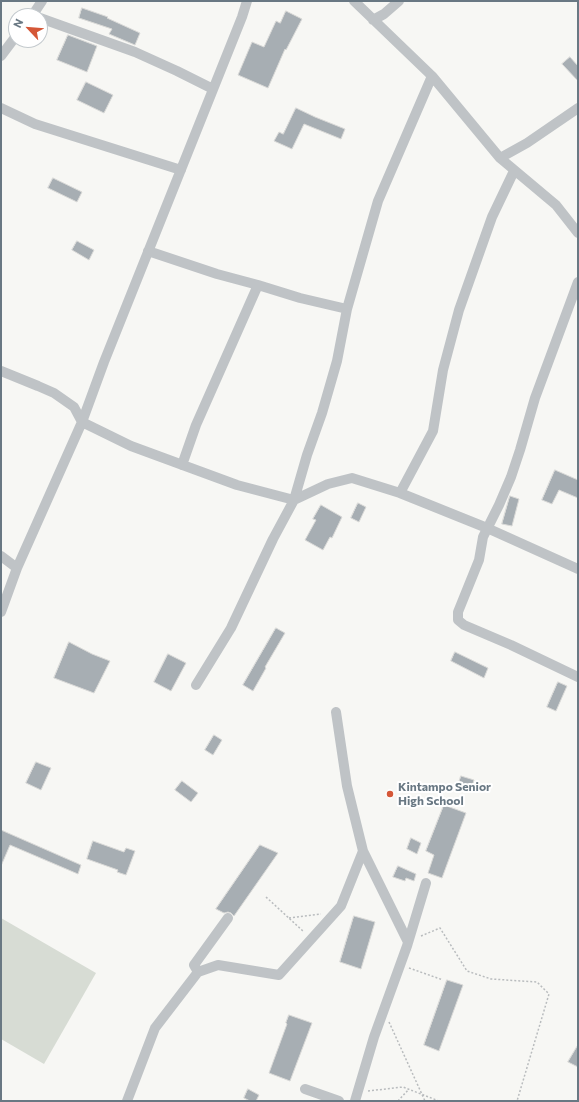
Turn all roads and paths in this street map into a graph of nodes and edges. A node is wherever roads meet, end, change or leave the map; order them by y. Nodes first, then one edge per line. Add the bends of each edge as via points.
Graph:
1 (246, 1) edge
2 (354, 1) edge
3 (399, 1) edge
4 (373, 20) junction
5 (48, 21) edge
6 (8, 47) edge
7 (1, 56) edge
8 (432, 76) junction
9 (213, 89) junction
10 (1, 108) edge
11 (578, 108) edge
12 (500, 158) junction
13 (181, 170) junction
14 (514, 171) junction
15 (578, 233) edge
16 (148, 251) junction
17 (578, 282) edge
18 (258, 285) junction
19 (346, 309) junction
20 (1, 371) edge
21 (82, 422) junction
22 (182, 465) junction
23 (400, 494) junction
24 (294, 500) junction
25 (487, 528) junction
26 (1, 556) edge
27 (17, 568) junction
28 (578, 570) edge
29 (1, 612) edge
30 (578, 677) edge
31 (196, 685) dead end
32 (336, 712) dead end
33 (363, 851) junction
34 (426, 883) dead end
35 (266, 897) dead end
36 (335, 912) junction
37 (228, 918) dead end
38 (289, 918) junction
39 (312, 939) junction
40 (408, 942) junction
41 (400, 965) junction
42 (198, 972) junction
43 (443, 980) dead end
44 (384, 1010) junction
45 (306, 1089) dead end
46 (409, 1089) junction
47 (424, 1095) junction
48 (356, 1097) edge
49 (127, 1101) edge
50 (339, 1101) edge
51 (398, 1101) edge
52 (425, 1101) edge
53 (439, 1101) edge
54 (517, 1101) edge

1 - 9 street
2 - 4 street
3 - 4 street
4 - 8 street
5 - 9 street via 135,52
6 - 7 street
8 - 12 street
8 - 19 street via 378,201
9 - 13 street
10 - 13 street via 35,124
11 - 12 street
12 - 14 street
13 - 16 street
14 - 15 street via 556,205
14 - 23 street via 492,217 459,310 443,370 433,431
16 - 18 street
16 - 21 street
17 - 25 street via 535,398 511,477
18 - 19 street
18 - 22 street via 196,425
19 - 24 street via 337,362
20 - 21 street via 54,394 74,407
21 - 22 street via 131,446
21 - 27 street
22 - 24 street via 237,485
23 - 24 street via 352,478 328,484
23 - 25 street
24 - 31 street via 232,628
25 - 28 street
25 - 30 street via 479,560 458,612 458,620
26 - 27 street
27 - 29 street
32 - 33 street via 347,786
33 - 36 street via 341,906
33 - 40 street
34 - 40 street
35 - 38 path
36 - 38 path
36 - 39 street
37 - 42 street via 194,965
38 - 39 path
39 - 42 street via 278,975 218,966
40 - 41 street
40 - 54 path via 440,928 467,971 491,979 538,982 549,994
41 - 43 path
41 - 44 street
42 - 49 street via 155,1028
44 - 47 path
44 - 48 street
45 - 50 street
46 - 47 path
46 - 48 path via 404,1087
46 - 51 path
47 - 52 path
47 - 53 path

